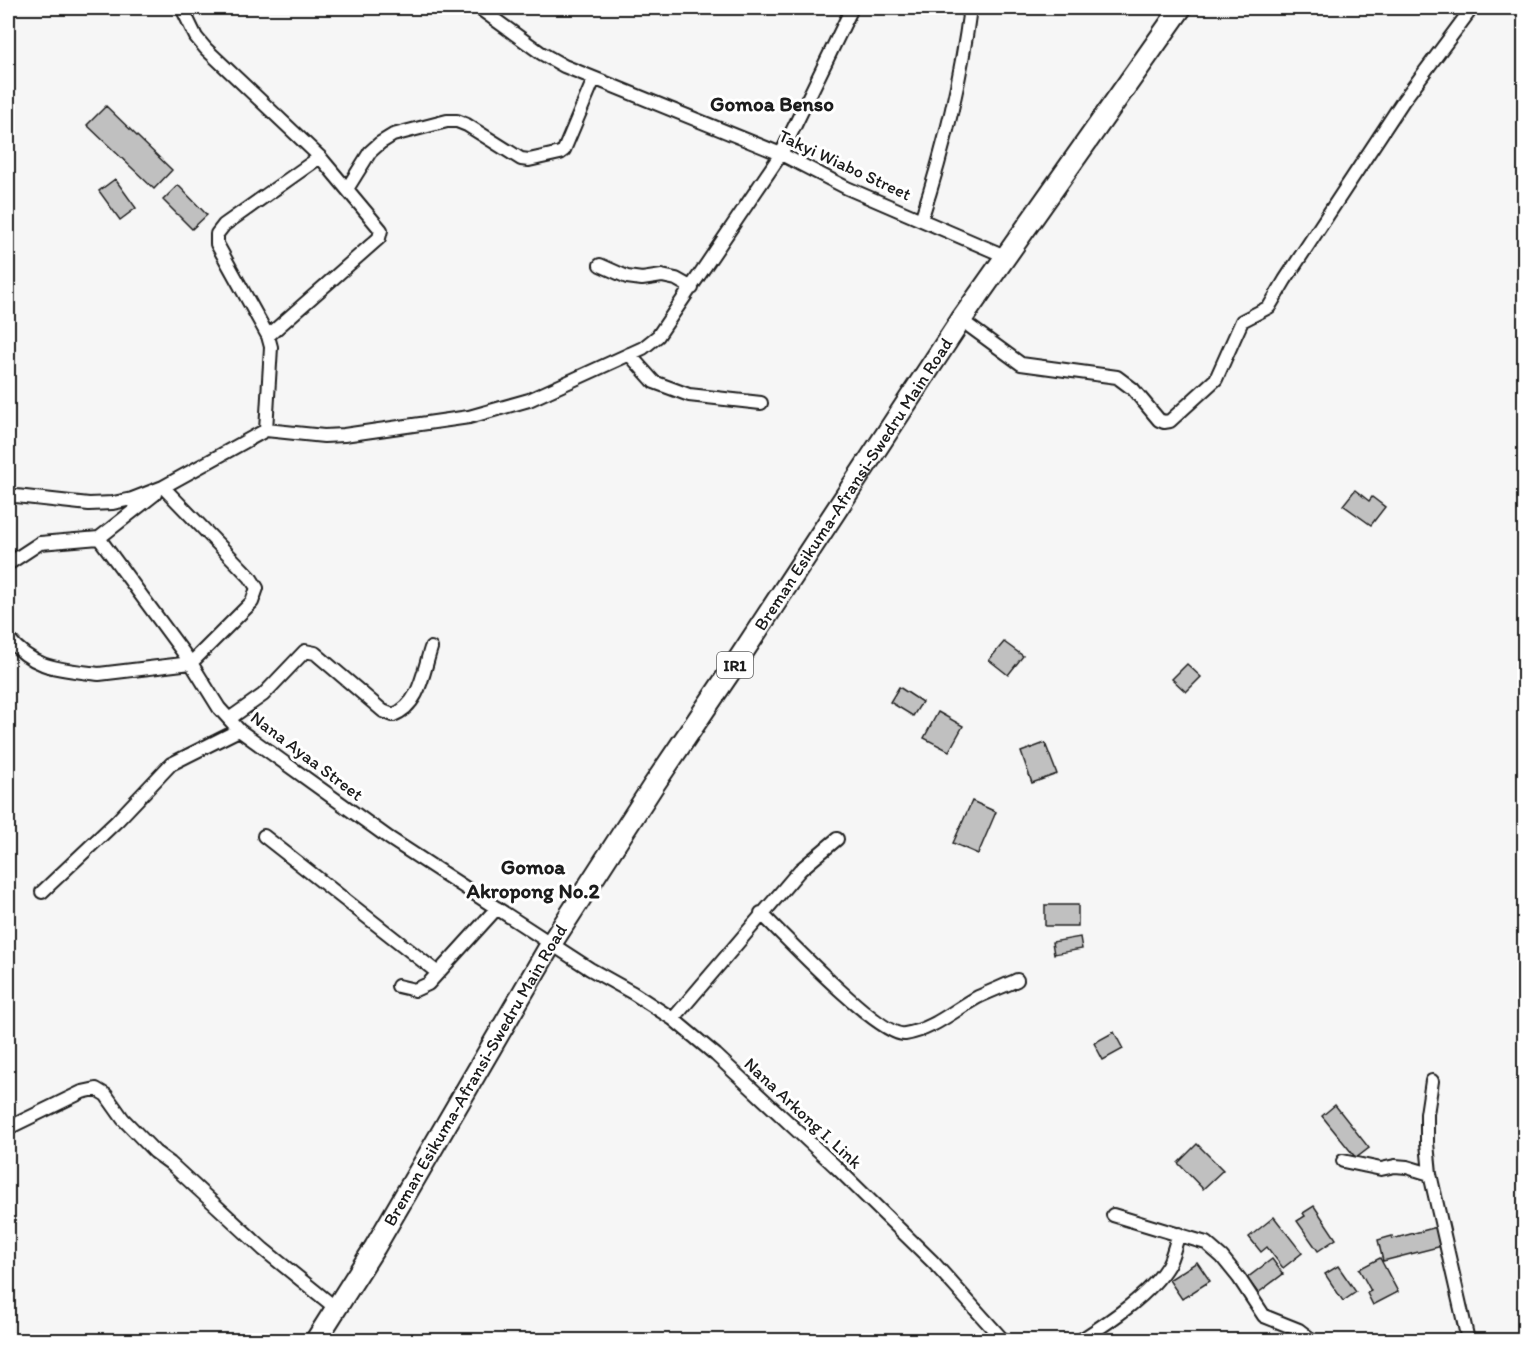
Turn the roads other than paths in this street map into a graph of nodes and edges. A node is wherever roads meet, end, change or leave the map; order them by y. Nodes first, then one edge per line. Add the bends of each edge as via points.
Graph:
1 (182, 8) edge
2 (479, 8) edge
3 (852, 8) edge
4 (970, 8) edge
5 (1181, 8) edge
6 (1472, 8) edge
7 (594, 79) junction
8 (781, 154) junction
9 (320, 157) junction
10 (347, 189) junction
11 (921, 220) junction
12 (1005, 256) junction
13 (600, 265) dead end
14 (692, 288) junction
15 (960, 320) junction
16 (268, 336) junction
17 (629, 354) junction
18 (761, 403) dead end
19 (266, 430) junction
20 (163, 487) junction
21 (8, 497) edge
22 (99, 538) junction
23 (8, 564) edge
24 (8, 638) edge
25 (431, 648) dead end
26 (191, 663) junction
27 (228, 719) junction
28 (239, 730) junction
29 (264, 836) dead end
30 (837, 839) dead end
31 (42, 892) dead end
32 (497, 908) junction
33 (761, 914) junction
34 (551, 944) junction
35 (438, 972) junction
36 (1017, 980) dead end
37 (398, 986) dead end
38 (672, 1019) junction
39 (1431, 1081) dead end
40 (8, 1128) edge
41 (1343, 1161) dead end
42 (1430, 1174) junction
43 (1113, 1215) dead end
44 (1179, 1234) junction
45 (337, 1309) junction
46 (316, 1341) edge
47 (1003, 1341) edge
48 (1081, 1341) edge
49 (1312, 1341) edge
50 (1468, 1341) edge

1 - 9 street via 206,49
2 - 7 street, Takyi Wiabo Street via 552,60
3 - 8 street
4 - 11 street via 956,96
5 - 12 main road, Breman Esikuma-Afransi-Swedru Main Road / IR1
6 - 15 street via 1403,102 1272,304 1239,324 1216,380 1170,421 1159,420 1133,389 1117,377 1021,364
7 - 8 street, Takyi Wiabo Street
7 - 10 street via 560,153 521,159 467,125 447,121 393,135 380,143
8 - 11 street, Takyi Wiabo Street
8 - 14 street
9 - 10 street
9 - 16 street via 224,225 217,234 217,244
10 - 16 street via 379,225 381,235
11 - 12 street, Takyi Wiabo Street
12 - 15 main road, Breman Esikuma-Afransi-Swedru Main Road / IR1
13 - 14 street via 627,277 662,276
14 - 17 street via 658,336
15 - 34 main road, Breman Esikuma-Afransi-Swedru Main Road / IR1
16 - 19 street via 272,352
17 - 18 street via 654,382 689,395
17 - 19 street via 529,400 469,417 344,435
19 - 20 street
20 - 21 street via 113,503
20 - 22 street
20 - 26 street via 257,588 252,602
22 - 23 street via 40,543
22 - 26 street, Nana Ayaa Street
24 - 26 street via 38,664 87,673
25 - 27 street via 416,696 402,712 393,715 383,711 315,653 305,651 263,695
26 - 27 street, Nana Ayaa Street
27 - 28 street, Nana Ayaa Street
28 - 31 street via 171,764
28 - 32 street, Nana Ayaa Street via 389,838
29 - 35 street
30 - 33 street via 800,870
32 - 34 street, Nana Ayaa Street
32 - 35 street
33 - 36 street via 882,1026 901,1035 926,1029 978,997
33 - 38 street
34 - 38 street, Nana Arkong I. Link
34 - 45 main road, Breman Esikuma-Afransi-Swedru Main Road / IR1
35 - 37 street via 416,990
38 - 47 street, Nana Arkong I. Link via 836,1167 933,1262
39 - 42 street via 1427,1114
40 - 45 street via 96,1089 106,1095 155,1152
41 - 42 street via 1381,1169 1407,1167
42 - 50 street
43 - 44 street
44 - 48 street via 1168,1264 1149,1287
44 - 49 street via 1206,1243 1222,1257 1264,1316 1299,1330
45 - 46 main road, Breman Esikuma-Afransi-Swedru Main Road / IR1

